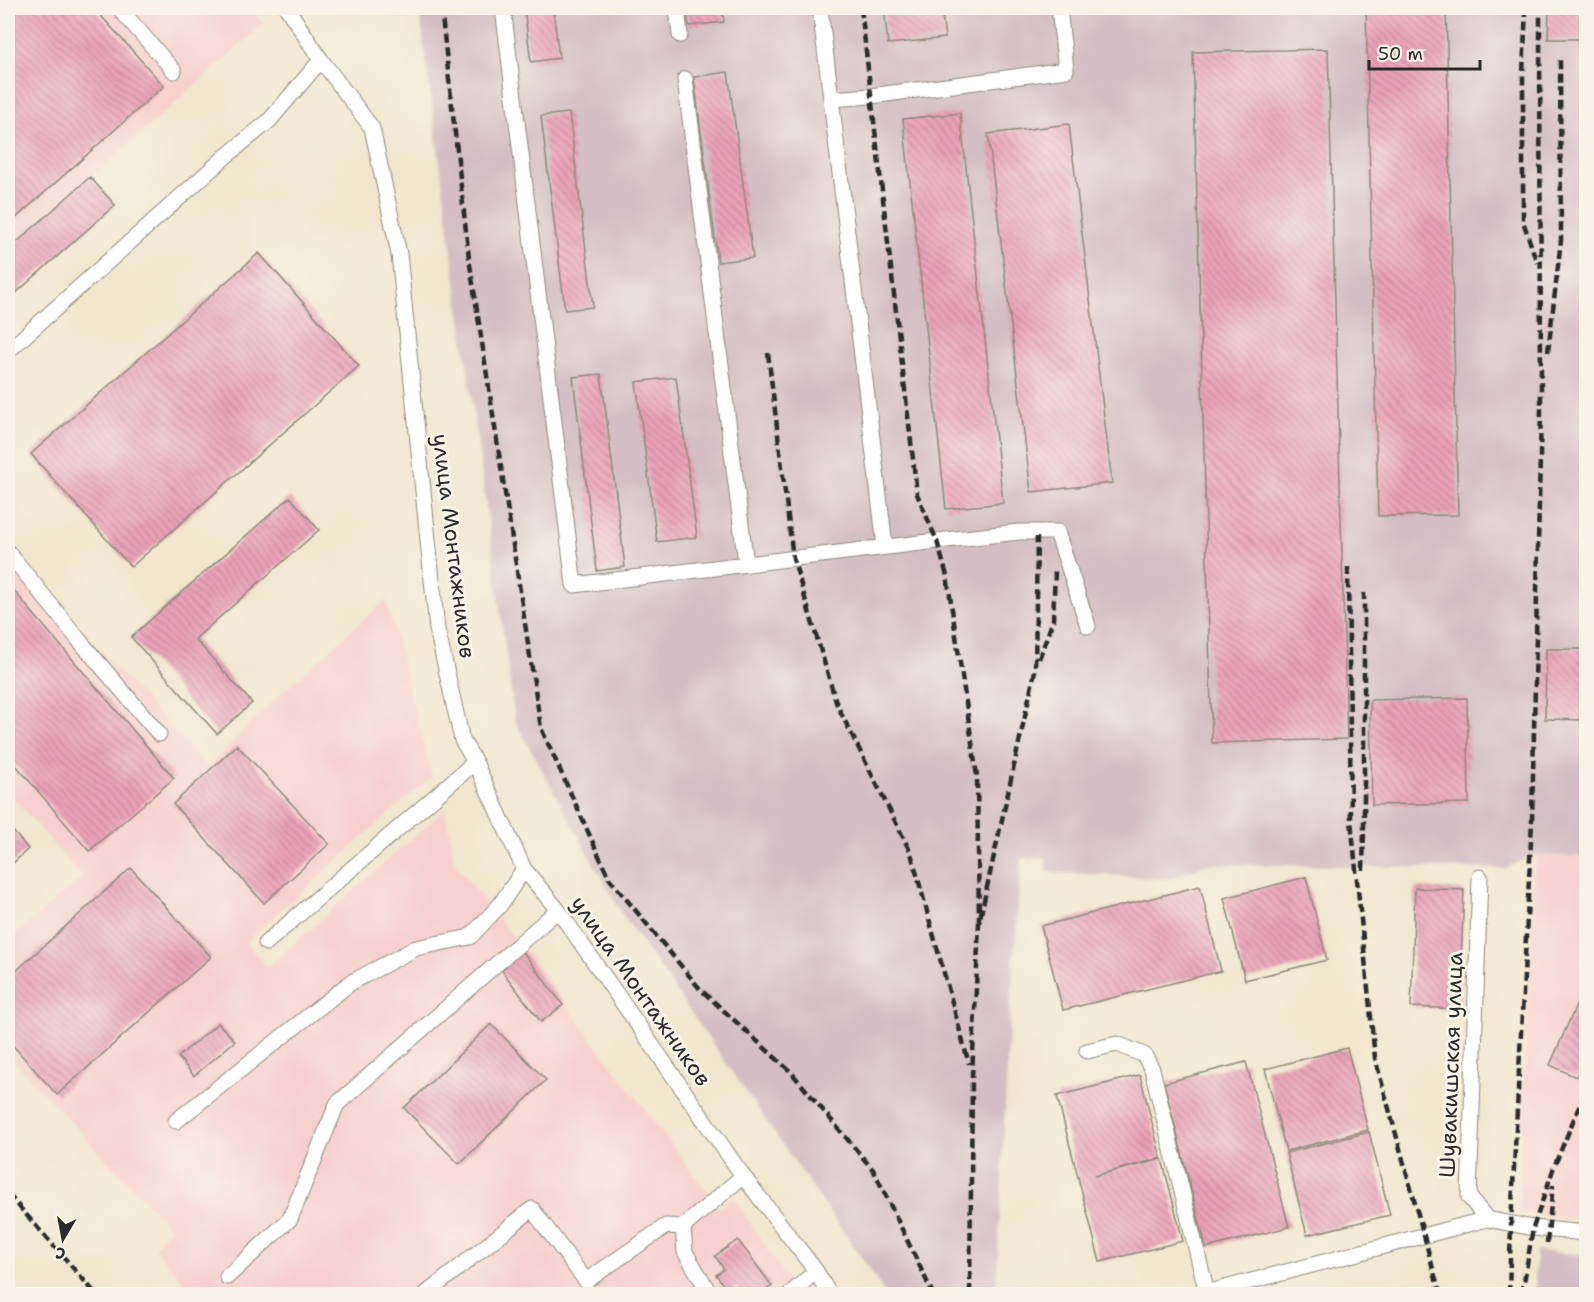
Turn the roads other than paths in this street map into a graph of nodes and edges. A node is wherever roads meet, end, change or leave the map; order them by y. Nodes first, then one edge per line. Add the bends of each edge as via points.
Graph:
1 (119, 8) edge
2 (287, 8) edge
3 (503, 8) edge
4 (677, 8) edge
5 (820, 8) edge
6 (1059, 8) edge
7 (680, 35) dead end
8 (321, 60) junction
9 (174, 71) dead end
10 (685, 79) dead end
11 (831, 99) junction
12 (8, 351) edge
13 (885, 546) junction
14 (8, 552) edge
15 (746, 564) junction
16 (1088, 626) dead end
17 (159, 734) dead end
18 (475, 762) junction
19 (524, 869) junction
20 (1480, 877) dead end
21 (558, 910) junction
22 (266, 943) dead end
23 (1087, 1050) dead end
24 (176, 1121) dead end
25 (743, 1176) junction
26 (1487, 1219) junction
27 (683, 1227) junction
28 (1587, 1233) edge
29 (816, 1271) junction
30 (227, 1278) dead end
31 (426, 1294) edge
32 (710, 1294) edge
33 (790, 1294) edge
34 (829, 1294) edge
35 (1204, 1294) edge

1 - 9 street
2 - 8 street, улица Монтажников
3 - 15 street via 574,585
4 - 7 street
5 - 11 street
6 - 11 street via 1066,70
8 - 12 street via 269,121
8 - 18 street, улица Монтажников via 372,128 399,254 437,629 462,740
10 - 15 street
11 - 13 street
13 - 15 street
13 - 16 street via 1019,532 1058,532
14 - 17 street
18 - 19 street, улица Монтажников
18 - 22 street
19 - 21 street, улица Монтажников
19 - 24 street via 500,905 470,937 416,948 350,983
20 - 26 street, Шувакишская улица via 1469,1197
21 - 25 street, улица Монтажников
21 - 30 street via 337,1104 290,1219
23 - 35 street via 1117,1044 1144,1055 1152,1069
25 - 27 street
25 - 29 street, улица Монтажников
26 - 28 street
26 - 35 street
27 - 31 street via 666,1226 586,1281 532,1209
27 - 32 street via 685,1252
29 - 33 street
29 - 34 street, улица Монтажников

